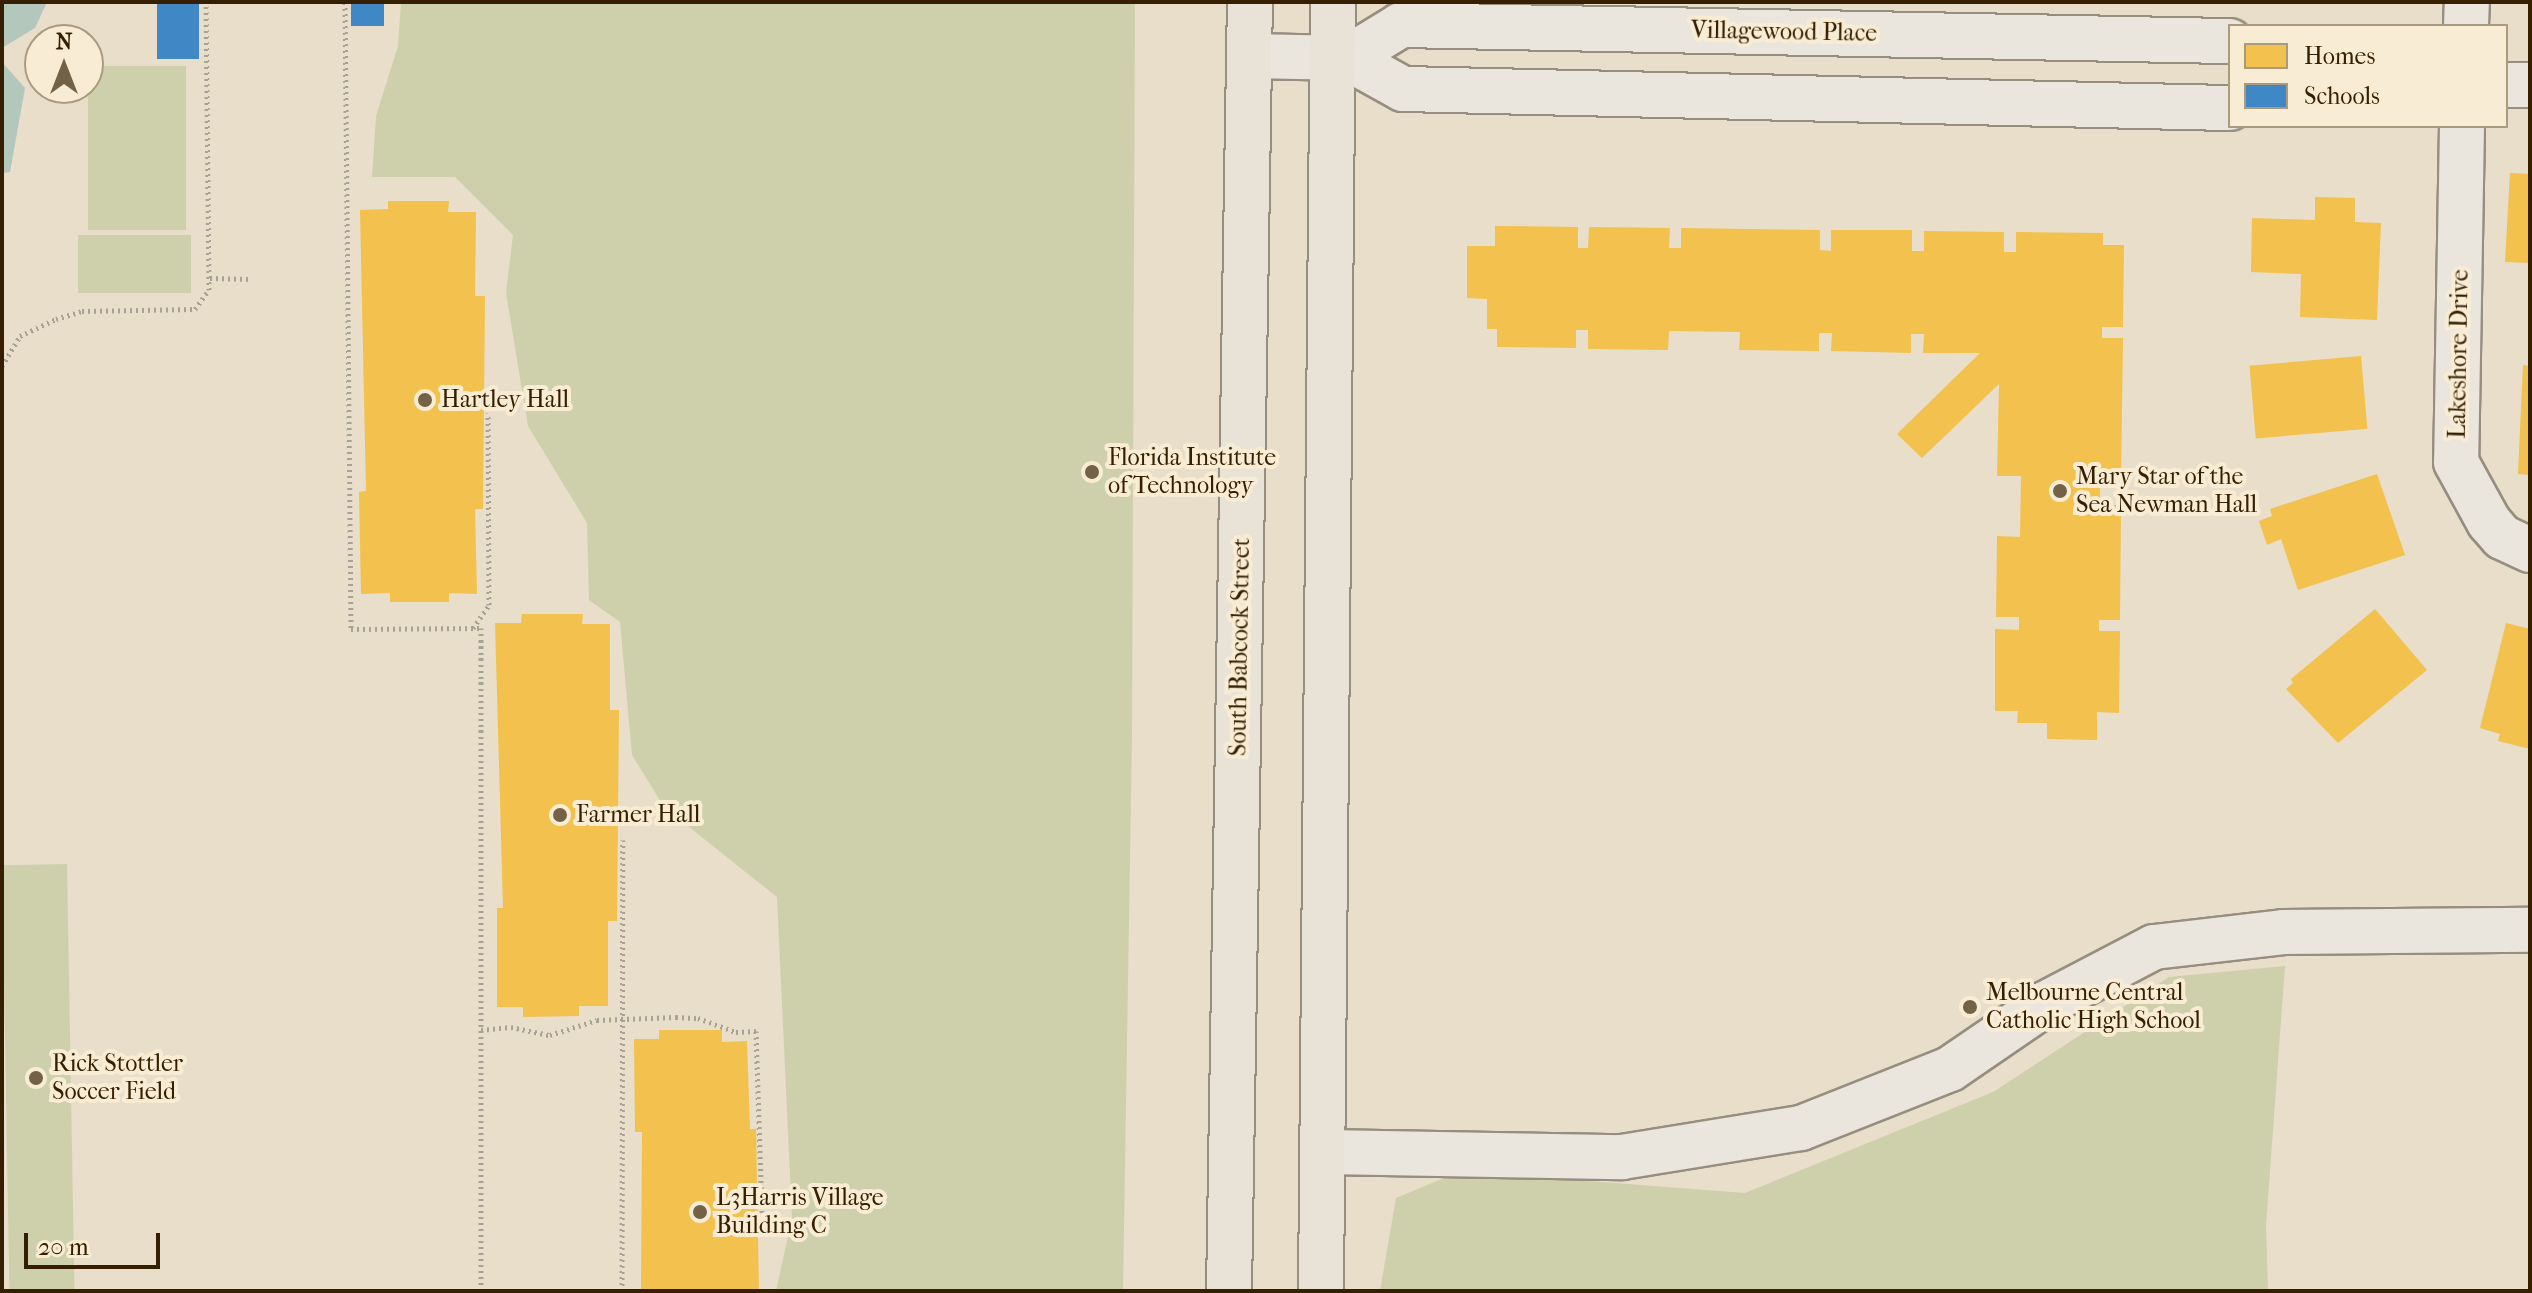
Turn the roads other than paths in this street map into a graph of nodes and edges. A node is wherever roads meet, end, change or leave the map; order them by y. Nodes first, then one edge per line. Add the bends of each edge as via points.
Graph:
1 (1250, 2) edge
2 (1333, 2) edge
3 (2467, 2) edge
4 (2466, 24) edge
5 (2088, 38) junction
6 (2228, 41) edge
7 (1250, 56) junction
8 (1340, 58) junction
9 (2508, 85) edge
10 (2530, 85) edge
11 (2087, 104) junction
12 (2228, 108) edge
13 (2462, 128) edge
14 (2530, 550) edge
15 (2530, 930) edge
16 (1326, 1152) junction
17 (1229, 1291) edge
18 (1321, 1291) edge

1 - 7 main road, South Babcock Street
2 - 8 main road
3 - 4 lane
5 - 6 lane, Villagewood Place
5 - 8 lane, Villagewood Place via 1401,25
5 - 11 lane
7 - 8 lane
7 - 17 main road, South Babcock Street
8 - 11 lane via 1403,89
8 - 16 main road
9 - 10 lane
11 - 12 lane
13 - 14 lane, Lakeshore Drive via 2456,462 2489,522 2502,537
15 - 16 lane via 2283,932 2154,947 2045,1004 1950,1069 1801,1128 1622,1157
16 - 18 main road

